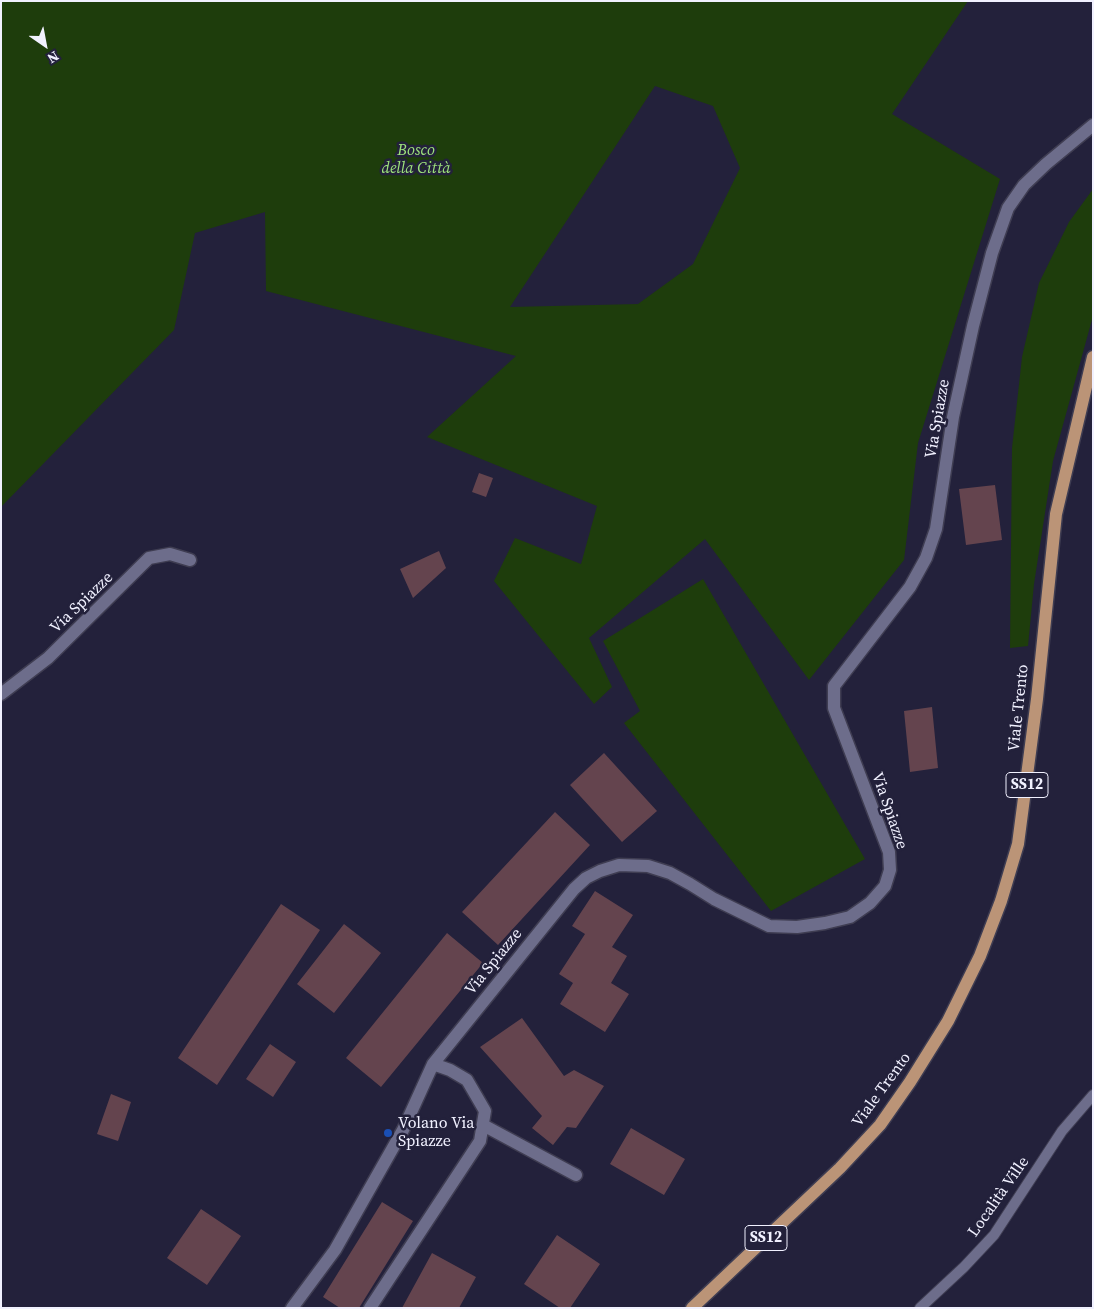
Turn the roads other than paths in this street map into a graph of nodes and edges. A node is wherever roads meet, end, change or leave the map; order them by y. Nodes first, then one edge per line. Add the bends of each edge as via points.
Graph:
1 (1093, 125) edge
2 (1093, 357) edge
3 (190, 560) dead end
4 (1, 694) edge
5 (433, 1064) junction
6 (1093, 1095) edge
7 (483, 1125) junction
8 (576, 1175) dead end
9 (292, 1308) edge
10 (370, 1308) edge
11 (692, 1308) edge
12 (920, 1308) edge

1 - 5 street, Via Spiazze via 1024,185 1008,208 992,253 952,417 936,529 926,558 910,587 834,686 834,708 889,852 890,870 886,886 850,917 797,927 769,926 714,900 670,873 648,866 619,866 600,871 574,889
2 - 11 main road, Viale Trento / SS12 via 1056,514 1018,844 980,956 948,1021 880,1125 840,1168
3 - 4 street, Via Spiazze via 170,554 149,558 48,658
5 - 7 street via 467,1080 485,1111
5 - 9 street, Via Spiazze via 403,1130 335,1250
6 - 12 lane, Località Ville via 1062,1132 994,1235
7 - 8 street
7 - 10 street via 480,1141

